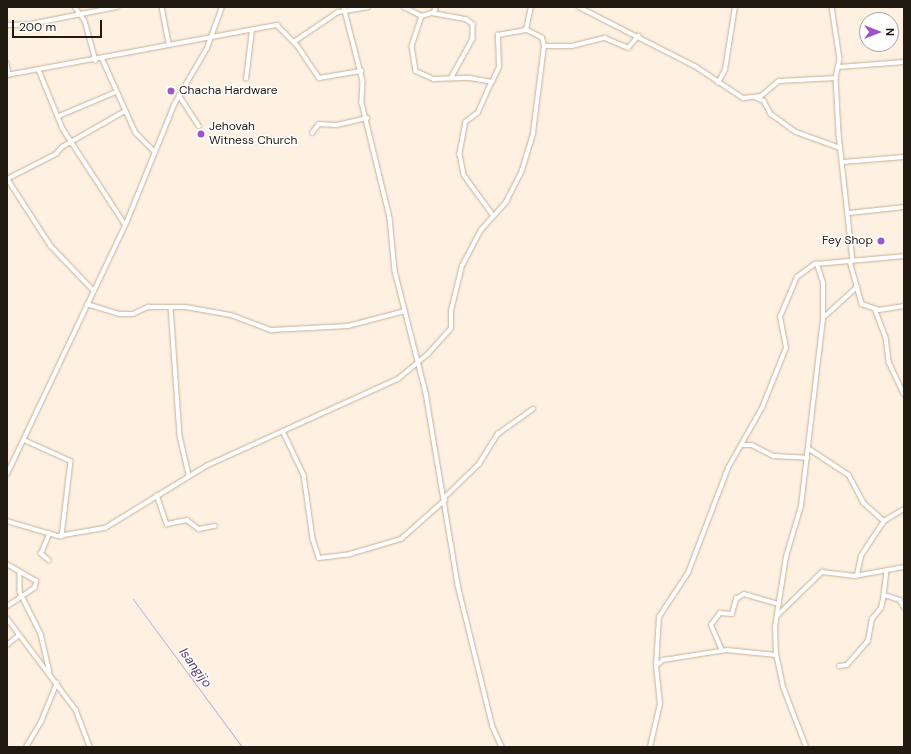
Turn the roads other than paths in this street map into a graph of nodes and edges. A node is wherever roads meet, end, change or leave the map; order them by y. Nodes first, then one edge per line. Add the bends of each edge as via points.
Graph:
1 (74, 7) edge
2 (117, 7) edge
3 (162, 7) edge
4 (222, 7) edge
5 (368, 7) edge
6 (404, 7) edge
7 (436, 7) edge
8 (531, 7) edge
9 (579, 7) edge
10 (735, 7) edge
11 (832, 7) edge
12 (344, 8) edge
13 (589, 9) edge
14 (432, 13) junction
15 (80, 14) junction
16 (422, 16) junction
17 (7, 25) edge
18 (252, 30) junction
19 (526, 30) junction
20 (638, 36) junction
21 (211, 37) junction
22 (294, 42) junction
23 (170, 43) junction
24 (544, 46) junction
25 (103, 60) junction
26 (96, 61) junction
27 (904, 62) edge
28 (7, 63) edge
29 (838, 67) junction
30 (38, 70) junction
31 (360, 71) junction
32 (8, 75) edge
33 (452, 78) junction
34 (836, 78) junction
35 (246, 80) dead end
36 (492, 82) junction
37 (718, 83) junction
38 (116, 92) junction
39 (179, 95) junction
40 (756, 97) junction
41 (125, 111) junction
42 (59, 116) junction
43 (367, 118) junction
44 (199, 126) dead end
45 (312, 133) dead end
46 (72, 143) junction
47 (840, 148) junction
48 (155, 152) junction
49 (904, 157) edge
50 (843, 162) junction
51 (7, 178) edge
52 (904, 207) edge
53 (850, 213) junction
54 (494, 215) junction
55 (125, 224) junction
56 (904, 256) edge
57 (851, 261) junction
58 (818, 264) junction
59 (857, 287) junction
60 (93, 290) junction
61 (87, 304) junction
62 (904, 306) edge
63 (171, 307) junction
64 (875, 309) junction
65 (405, 311) junction
66 (823, 317) junction
67 (419, 362) junction
68 (904, 394) edge
69 (533, 409) dead end
70 (283, 431) junction
71 (24, 440) junction
72 (742, 446) junction
73 (808, 448) junction
74 (807, 458) junction
75 (7, 474) edge
76 (189, 475) junction
77 (157, 495) junction
78 (445, 498) junction
79 (903, 511) edge
80 (7, 520) edge
81 (884, 521) junction
82 (215, 526) dead end
83 (49, 534) junction
84 (62, 536) junction
85 (49, 561) dead end
86 (7, 564) edge
87 (904, 567) edge
88 (887, 571) junction
89 (20, 572) junction
90 (858, 575) junction
91 (884, 594) junction
92 (21, 597) junction
93 (779, 604) junction
94 (7, 607) edge
95 (904, 607) edge
96 (777, 616) junction
97 (7, 618) edge
98 (18, 636) junction
99 (7, 645) edge
100 (722, 651) junction
101 (776, 655) junction
102 (656, 666) junction
103 (839, 666) dead end
104 (50, 673) junction
105 (57, 683) junction
106 (26, 747) edge
107 (90, 747) edge
108 (502, 747) edge
109 (650, 747) edge
110 (806, 747) edge

1 - 15 street
2 - 15 street
3 - 23 street
4 - 21 street
5 - 12 street
6 - 16 street
7 - 14 street
8 - 19 street
9 - 13 street
10 - 37 street via 725,70
11 - 29 street
12 - 22 street via 313,25
12 - 31 street
13 - 20 street
14 - 16 street
14 - 33 street via 466,19 473,24 473,39
15 - 17 street
15 - 26 street
16 - 33 street via 412,46 414,69 434,79
18 - 21 street
18 - 22 street via 279,25
18 - 35 street
19 - 24 street via 542,38
19 - 36 street via 498,35 499,67
20 - 24 street via 628,48 605,38 572,46
20 - 37 street via 695,66
21 - 23 street
21 - 39 street
22 - 31 street via 319,78
23 - 25 street
24 - 54 street via 534,128 522,170 506,202
25 - 26 street
25 - 38 street
26 - 30 street
27 - 29 street
28 - 32 street
29 - 34 street
30 - 32 street
30 - 42 street
31 - 43 street
33 - 36 street
34 - 40 street via 779,81
34 - 47 street
36 - 54 street via 478,113 466,122 460,154 464,175
37 - 40 street via 743,98
38 - 41 street
38 - 42 street
39 - 44 street
39 - 48 street
40 - 47 street via 764,101 771,114 796,132
41 - 46 street
41 - 48 street via 141,141
42 - 46 street
43 - 45 street via 337,125 319,124
43 - 65 street via 390,218 392,249
46 - 51 street
46 - 55 street
47 - 50 street
48 - 55 street
49 - 50 street
50 - 53 street
51 - 60 street via 51,246
52 - 53 street
53 - 57 street
54 - 67 street via 482,230 461,270 449,333
55 - 60 street
56 - 57 street
57 - 58 street
57 - 59 street
58 - 66 street via 823,283
58 - 72 street via 797,277 780,314 786,348
59 - 64 street via 862,304
59 - 66 street
60 - 61 street
61 - 63 street via 120,314
61 - 71 street
62 - 64 street
63 - 65 street via 227,314 275,330 348,326
63 - 76 street via 180,436
64 - 68 street via 886,337 889,362
65 - 67 street
66 - 73 street via 811,396
67 - 70 street via 398,379
67 - 78 street
69 - 78 street via 498,434 479,464
70 - 76 street
70 - 78 street via 304,475 319,558 350,554 401,539
71 - 75 street
71 - 84 street via 71,461
72 - 74 street via 752,445 774,456
72 - 102 street via 728,468 688,573 658,617
73 - 74 street
73 - 81 street via 849,475 864,504
74 - 93 street via 800,510 787,555
76 - 77 street
77 - 82 street via 167,524 187,520 199,529
77 - 84 street via 111,525
78 - 108 street via 458,585 493,727
79 - 81 street
80 - 83 street
81 - 90 street via 861,556
83 - 84 street
83 - 85 street via 41,554
86 - 89 street
87 - 88 street
88 - 90 street
88 - 91 street
89 - 92 street
89 - 92 street via 38,581 35,588
90 - 96 street via 845,576 831,571 818,573
91 - 95 street via 900,600
91 - 103 street via 881,608 872,619 868,641 848,665
92 - 94 street
92 - 104 street via 39,628
93 - 96 street
93 - 100 street via 744,594 736,599 733,613 720,613 711,625
96 - 101 street
97 - 98 street
98 - 99 street
98 - 104 street
100 - 101 street via 741,649
100 - 102 street via 663,660
101 - 110 street via 786,696
102 - 109 street via 660,704
104 - 105 street
105 - 106 street via 41,722
105 - 107 street via 76,710

